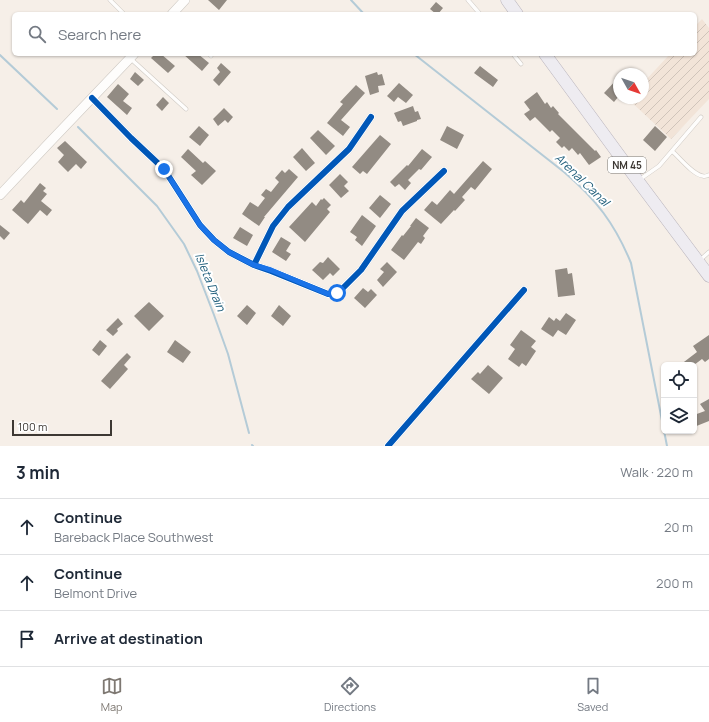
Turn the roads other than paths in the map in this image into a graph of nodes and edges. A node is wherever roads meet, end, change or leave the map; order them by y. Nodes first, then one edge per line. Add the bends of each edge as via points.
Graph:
1 (110, 0) edge
2 (185, 0) edge
3 (468, 0) edge
4 (507, 0) edge
5 (122, 12) edge
6 (174, 12) edge
7 (478, 12) edge
8 (515, 12) edge
9 (132, 56) edge
10 (515, 56) edge
11 (546, 56) edge
12 (521, 64) dead end
13 (92, 98) junction
14 (186, 109) dead end
15 (371, 117) dead end
16 (701, 117) dead end
17 (672, 151) junction
18 (444, 171) dead end
19 (709, 175) edge
20 (638, 181) junction
21 (0, 195) edge
22 (709, 252) edge
23 (698, 261) junction
24 (254, 265) junction
25 (709, 276) edge
26 (524, 290) dead end
27 (388, 446) edge

1 - 5 lane
2 - 6 street
3 - 7 lane
4 - 8 main road
9 - 13 street
9 - 14 lane
10 - 12 lane
11 - 20 main road, NM 45
13 - 21 street
13 - 24 street via 164,169 200,225 214,240 229,252
15 - 24 street via 349,149 288,207 273,226
16 - 17 lane
17 - 19 lane via 693,171 704,177
17 - 20 lane via 659,166
18 - 24 street via 402,212 361,270 337,293 328,294
20 - 23 main road, NM 45
22 - 23 lane
23 - 25 main road, NM 45
26 - 27 street

